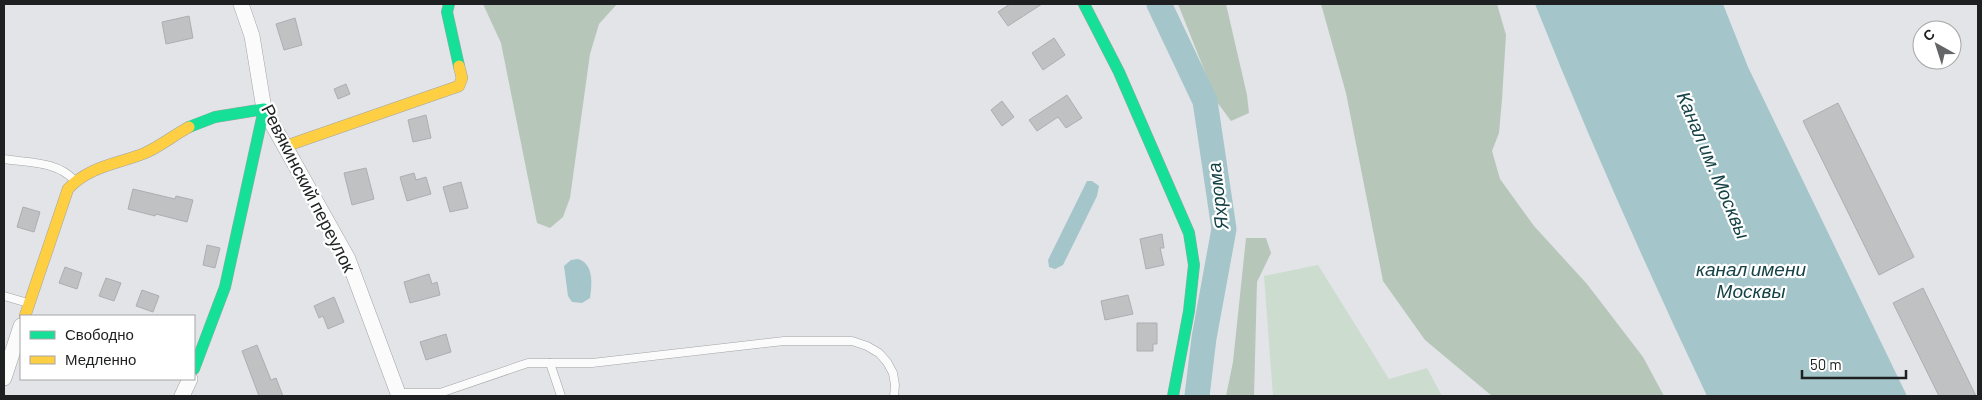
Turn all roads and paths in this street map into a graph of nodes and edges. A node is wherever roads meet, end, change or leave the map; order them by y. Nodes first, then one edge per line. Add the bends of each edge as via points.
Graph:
1 (241, 4) edge
2 (449, 4) edge
3 (1084, 4) edge
4 (264, 109) junction
5 (286, 146) junction
6 (4, 160) edge
7 (74, 180) junction
8 (4, 296) edge
9 (29, 304) junction
10 (24, 315) edge
11 (20, 329) edge
12 (550, 363) junction
13 (195, 366) edge
14 (4, 378) edge
15 (190, 380) edge
16 (399, 395) edge
17 (182, 396) edge
18 (561, 396) edge
19 (894, 396) edge
20 (1173, 396) edge

1 - 4 street, Ревякинский переулок via 252,36
2 - 5 street via 447,12 462,78 458,86
3 - 20 street via 1119,72 1188,233 1194,265
4 - 5 street, Ревякинский переулок
4 - 7 street via 227,113 200,122 141,154 85,172
4 - 13 street via 225,287
5 - 16 street, Ревякинский переулок via 348,259
6 - 7 lane via 53,166 67,172
7 - 9 street via 68,189
8 - 9 lane
9 - 10 street
11 - 14 street
12 - 16 lane via 528,363 440,393
12 - 18 lane
12 - 19 lane via 592,363 784,341 852,341 879,352 887,362 893,373
15 - 17 street

